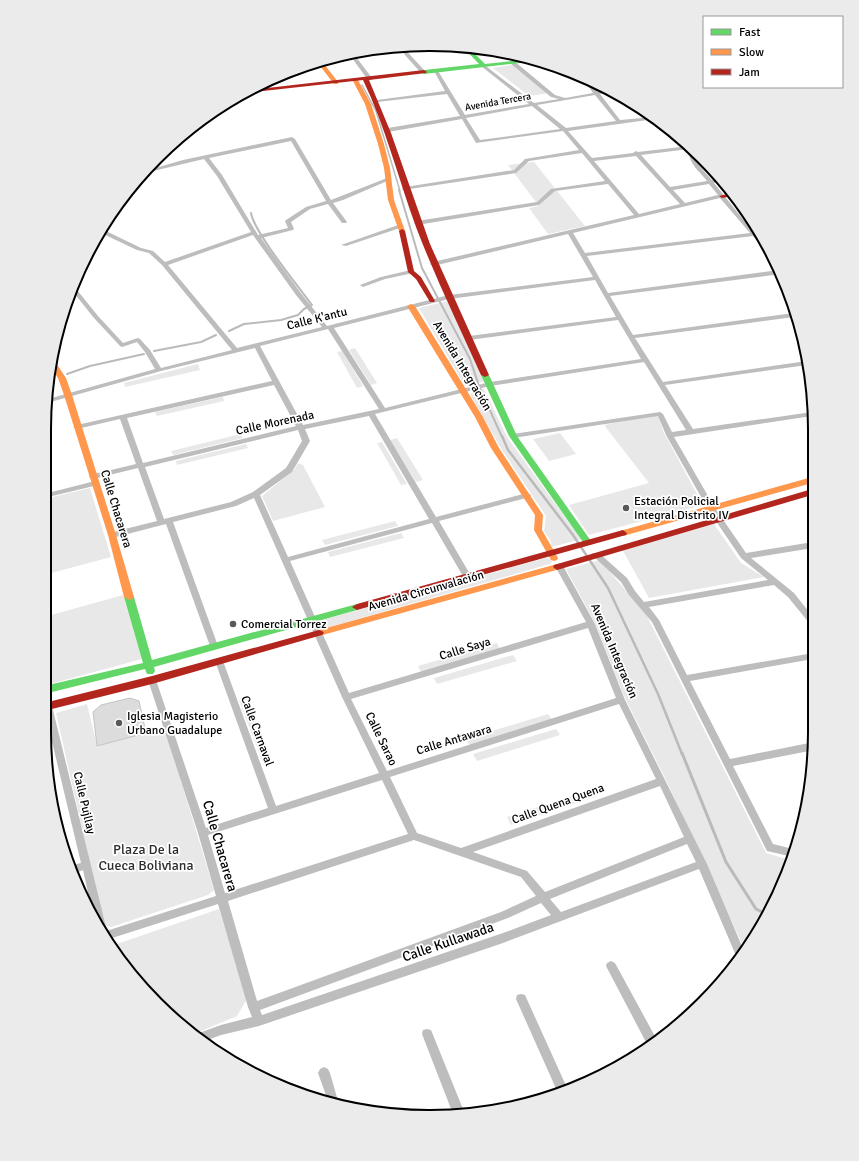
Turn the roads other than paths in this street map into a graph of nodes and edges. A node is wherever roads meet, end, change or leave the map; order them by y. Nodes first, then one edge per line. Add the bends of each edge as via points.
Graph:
1 (405, 52) edge
2 (471, 53) edge
3 (354, 59) edge
4 (512, 62) junction
5 (517, 62) edge
6 (483, 65) junction
7 (323, 67) edge
8 (318, 68) edge
9 (436, 71) junction
10 (423, 72) junction
11 (368, 80) junction
12 (356, 81) junction
13 (333, 83) junction
14 (590, 87) edge
15 (261, 90) edge
16 (596, 90) edge
17 (593, 91) junction
18 (599, 91) edge
19 (449, 92) junction
20 (553, 96) junction
21 (568, 98) junction
22 (528, 100) junction
23 (376, 101) junction
24 (533, 105) junction
25 (462, 115) junction
26 (646, 119) edge
27 (619, 122) junction
28 (387, 128) junction
29 (565, 130) junction
30 (683, 149) edge
31 (584, 152) junction
32 (636, 154) junction
33 (692, 157) edge
34 (206, 158) junction
35 (590, 160) junction
36 (183, 162) junction
37 (159, 165) edge
38 (154, 170) edge
39 (389, 179) junction
40 (715, 181) edge
41 (608, 182) junction
42 (711, 182) junction
43 (405, 189) junction
44 (669, 189) junction
45 (723, 191) edge
46 (727, 195) edge
47 (329, 202) junction
48 (683, 204) junction
49 (637, 216) junction
50 (344, 222) dead end
51 (417, 223) junction
52 (401, 226) junction
53 (570, 232) junction
54 (106, 233) edge
55 (753, 234) edge
56 (256, 235) junction
57 (344, 245) dead end
58 (584, 255) junction
59 (164, 264) junction
60 (433, 264) junction
61 (411, 272) junction
62 (774, 273) edge
63 (597, 278) junction
64 (363, 285) dead end
65 (77, 293) edge
66 (607, 295) junction
67 (439, 300) junction
68 (411, 306) junction
69 (790, 315) edge
70 (620, 318) junction
71 (328, 328) junction
72 (631, 337) junction
73 (469, 338) junction
74 (257, 346) junction
75 (236, 351) junction
76 (646, 360) junction
77 (802, 363) edge
78 (56, 370) edge
79 (159, 370) junction
80 (277, 382) junction
81 (490, 384) junction
82 (660, 384) junction
83 (462, 392) junction
84 (68, 395) junction
85 (52, 400) edge
86 (383, 410) junction
87 (371, 413) junction
88 (807, 415) edge
89 (123, 417) junction
90 (77, 427) junction
91 (301, 428) junction
92 (691, 432) junction
93 (670, 435) junction
94 (513, 436) junction
95 (141, 465) junction
96 (94, 480) junction
97 (808, 481) edge
98 (808, 493) edge
99 (51, 494) edge
100 (256, 494) junction
101 (527, 496) junction
102 (712, 509) junction
103 (718, 519) junction
104 (434, 520) junction
105 (164, 521) junction
106 (112, 535) junction
107 (582, 545) junction
108 (808, 546) edge
109 (550, 553) junction
110 (590, 556) junction
111 (744, 556) junction
112 (285, 560) junction
113 (559, 566) junction
114 (467, 576) junction
115 (776, 582) junction
116 (643, 605) junction
117 (808, 615) edge
118 (312, 619) junction
119 (591, 624) junction
120 (319, 633) junction
121 (214, 646) junction
122 (808, 657) edge
123 (219, 661) junction
124 (148, 665) junction
125 (685, 679) junction
126 (152, 680) junction
127 (51, 686) edge
128 (346, 697) junction
129 (621, 700) junction
130 (51, 705) edge
131 (51, 726) edge
132 (807, 747) edge
133 (727, 763) junction
134 (384, 774) junction
135 (662, 781) junction
136 (273, 810) junction
137 (203, 833) junction
138 (414, 836) junction
139 (689, 839) junction
140 (462, 852) junction
141 (788, 852) edge
142 (702, 864) junction
143 (86, 865) junction
144 (77, 868) edge
145 (543, 897) junction
146 (221, 899) junction
147 (96, 911) edge
148 (559, 917) junction
149 (110, 934) edge
150 (739, 950) edge
151 (611, 966) dead end
152 (520, 999) dead end
153 (253, 1007) junction
154 (259, 1021) junction
155 (427, 1034) dead end
156 (205, 1036) edge
157 (650, 1039) edge
158 (324, 1072) dead end
159 (562, 1086) edge
160 (332, 1097) edge
161 (457, 1109) edge

1 - 10 street
2 - 6 street
3 - 11 street
4 - 5 street
4 - 6 street
4 - 20 street
6 - 9 street
6 - 22 street
7 - 13 street
8 - 13 street
9 - 10 street
9 - 19 street
10 - 11 street
11 - 12 street
11 - 23 street, Avenida Integración
12 - 13 street
12 - 39 street, Avenida Integración via 368,104
13 - 15 street
14 - 17 street
16 - 17 street, Avenida Tercera
17 - 18 street, Avenida Tercera
17 - 20 street, Avenida Tercera
17 - 21 street, Avenida Tercera
17 - 27 street
19 - 23 street
19 - 25 street
20 - 21 street
20 - 22 street, Avenida Tercera
21 - 24 street, Avenida Tercera
22 - 24 street
22 - 25 street, Avenida Tercera
23 - 28 street, Avenida Integración
24 - 25 street, Avenida Tercera
24 - 29 street
25 - 28 street, Avenida Tercera
25 - 29 street via 478,142
26 - 27 street
27 - 29 street
28 - 43 street, Avenida Integración
29 - 31 street
30 - 32 street
31 - 35 street
31 - 43 street via 527,160 516,171
32 - 35 street
32 - 44 street
33 - 42 street
34 - 36 street
34 - 47 street via 292,140
34 - 56 street
35 - 41 street
36 - 37 street
36 - 38 street
39 - 47 street
39 - 52 street, Avenida Integración via 391,200
40 - 42 street
41 - 49 street
41 - 51 street via 553,190 539,203
42 - 44 street
42 - 45 street
43 - 51 street, Avenida Integración
44 - 48 street
46 - 48 street
47 - 50 street
47 - 56 street via 308,208 288,221 291,229
48 - 49 street
49 - 53 street
51 - 60 street, Avenida Integración
52 - 57 street
52 - 61 street, Avenida Integración
53 - 58 street
53 - 60 street
54 - 59 street via 151,252
55 - 58 street
56 - 59 street
56 - 71 street via 302,301
58 - 63 street
59 - 75 street
60 - 67 street, Avenida Integración
61 - 64 street
61 - 67 street, Avenida Integración
62 - 66 street
63 - 66 street
63 - 67 street, Calle K'antu
65 - 79 street via 122,345 138,340
66 - 70 street
67 - 68 street, Calle K'antu
67 - 73 street, Avenida Integración
68 - 71 street, Calle K'antu
68 - 83 street, Avenida Integración
69 - 72 street
70 - 72 street
70 - 73 street
71 - 74 street, Calle K'antu
71 - 86 street
72 - 76 street
73 - 81 street, Avenida Integración
74 - 75 street, Calle K'antu
74 - 80 street
75 - 79 street, Calle K'antu
76 - 81 street, Calle Morenada
76 - 82 street
77 - 82 street
78 - 84 street, Calle Chacarera via 62,378
79 - 84 street, Calle K'antu
80 - 89 street
80 - 91 street
81 - 83 street, Calle Morenada
81 - 94 street, Avenida Integración
82 - 92 street
83 - 86 street, Calle Morenada
83 - 101 street, Avenida Integración
84 - 85 street, Calle K'antu
84 - 90 street, Calle Chacarera
86 - 87 street, Calle Morenada
87 - 91 street, Calle Morenada
87 - 104 street
88 - 92 street
89 - 90 street
89 - 95 street
90 - 96 street, Calle Chacarera
91 - 95 street, Calle Morenada
91 - 100 street via 306,441 289,470
92 - 93 street
93 - 94 street via 660,414
93 - 102 street
94 - 107 street, Avenida Integración
95 - 96 street, Calle Morenada
95 - 105 street
96 - 99 street, Calle Morenada
96 - 106 street, Calle Chacarera
97 - 102 street, Avenida Circunvalación
98 - 103 street, Avenida Circunvalación
100 - 105 street via 233,504
100 - 112 street, Calle Sarao
101 - 104 street
101 - 109 street, Avenida Integración via 539,515 538,530
102 - 103 street
102 - 107 street, Avenida Circunvalación
103 - 110 street, Avenida Circunvalación
103 - 111 street
104 - 112 street
104 - 114 street
105 - 106 street
105 - 121 street
106 - 124 street, Calle Chacarera
107 - 109 street, Avenida Circunvalación
108 - 111 street
109 - 113 street, Avenida Integración
109 - 114 street, Avenida Circunvalación
110 - 113 street, Avenida Circunvalación
110 - 116 street via 624,580
111 - 115 street
112 - 118 street, Calle Sarao
113 - 119 street, Avenida Integración
113 - 120 street, Avenida Circunvalación
114 - 118 street, Avenida Circunvalación
115 - 116 street
115 - 117 street
116 - 125 street via 655,620
118 - 120 street, Calle Sarao
118 - 121 street, Avenida Circunvalación
119 - 128 street, Calle Saya
119 - 129 street, Avenida Integración
120 - 123 street, Avenida Circunvalación
120 - 128 street, Calle Sarao
121 - 124 street, Avenida Circunvalación
122 - 125 street
123 - 126 street, Avenida Circunvalación
123 - 136 street, Calle Carnaval
124 - 126 street, Calle Chacarera
124 - 127 street, Avenida Circunvalación
125 - 133 street
126 - 130 street, Avenida Circunvalación
126 - 137 street, Calle Chacarera
128 - 134 street, Calle Sarao
129 - 134 street, Calle Antawara
129 - 135 street, Avenida Integración
131 - 143 street, Calle Pujllay
132 - 133 street
133 - 141 street via 770,848
134 - 136 street, Calle Antawara
134 - 138 street, Calle Sarao
135 - 139 street, Avenida Integración
135 - 140 street, Calle Quena Quena
136 - 137 street, Calle Antawara
137 - 146 street, Calle Chacarera
138 - 140 street
138 - 146 street
139 - 142 street, Avenida Integración
139 - 145 street
140 - 145 street via 524,874
142 - 148 street, Calle Kullawada
142 - 150 street, Avenida Integración
143 - 144 street
143 - 147 street, Calle Pujllay
145 - 148 street
145 - 153 street via 504,915
146 - 149 street
146 - 153 street, Calle Chacarera
148 - 154 street, Calle Kullawada
151 - 157 street
152 - 159 street
153 - 154 street, Calle Chacarera
154 - 156 street, Calle Kullawada
155 - 161 street
158 - 160 street

